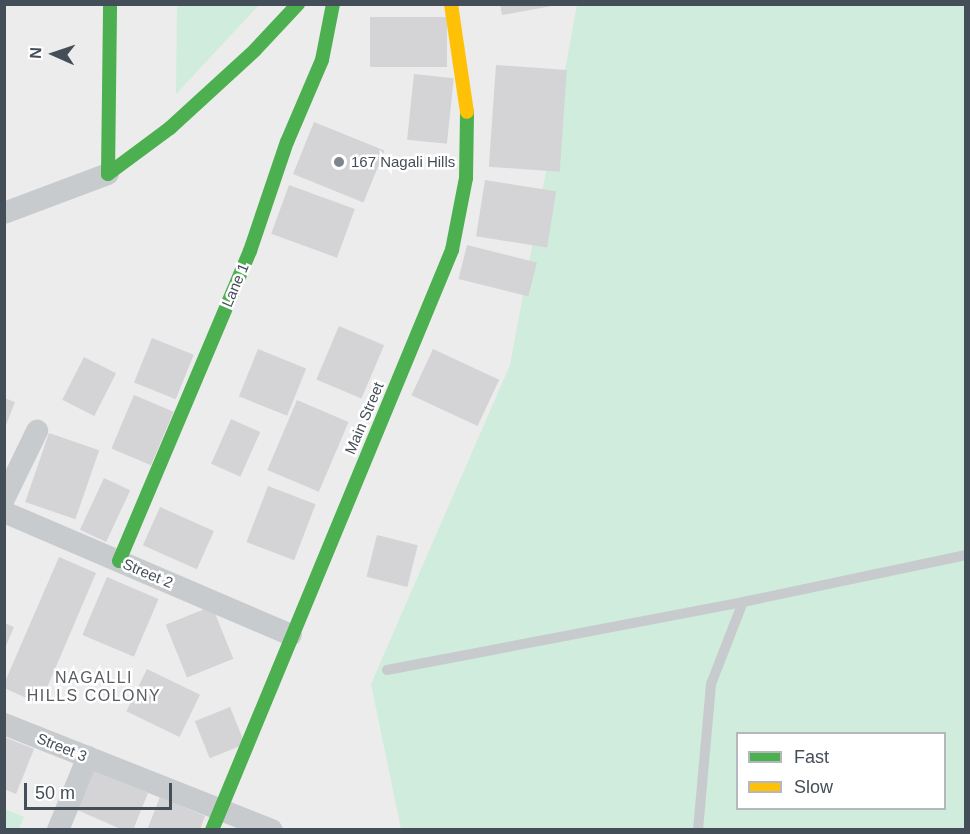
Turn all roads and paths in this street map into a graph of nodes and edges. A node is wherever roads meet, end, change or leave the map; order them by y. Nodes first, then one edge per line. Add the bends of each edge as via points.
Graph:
1 (110, 4) edge
2 (298, 4) edge
3 (333, 4) edge
4 (451, 4) edge
5 (108, 174) junction
6 (4, 213) edge
7 (37, 431) dead end
8 (4, 499) edge
9 (4, 512) edge
10 (966, 555) edge
11 (119, 561) junction
12 (743, 602) junction
13 (291, 635) junction
14 (387, 670) dead end
15 (4, 724) edge
16 (88, 757) junction
17 (222, 808) junction
18 (58, 830) edge
19 (212, 830) edge
20 (272, 830) edge
21 (698, 830) edge

1 - 5 street
2 - 5 street via 255,50 170,128
3 - 11 street, Lane 1 via 321,60 249,250
4 - 13 street, Main Street via 467,105 466,178 452,250
5 - 6 street
7 - 8 street
9 - 11 street, Street 2
10 - 12 lane
11 - 13 street, Street 2
12 - 14 lane
12 - 21 lane via 711,684
13 - 17 street, Main Street
15 - 16 street, Street 3
16 - 17 street, Street 3
16 - 18 street
17 - 19 street, Main Street
17 - 20 street, Street 3

